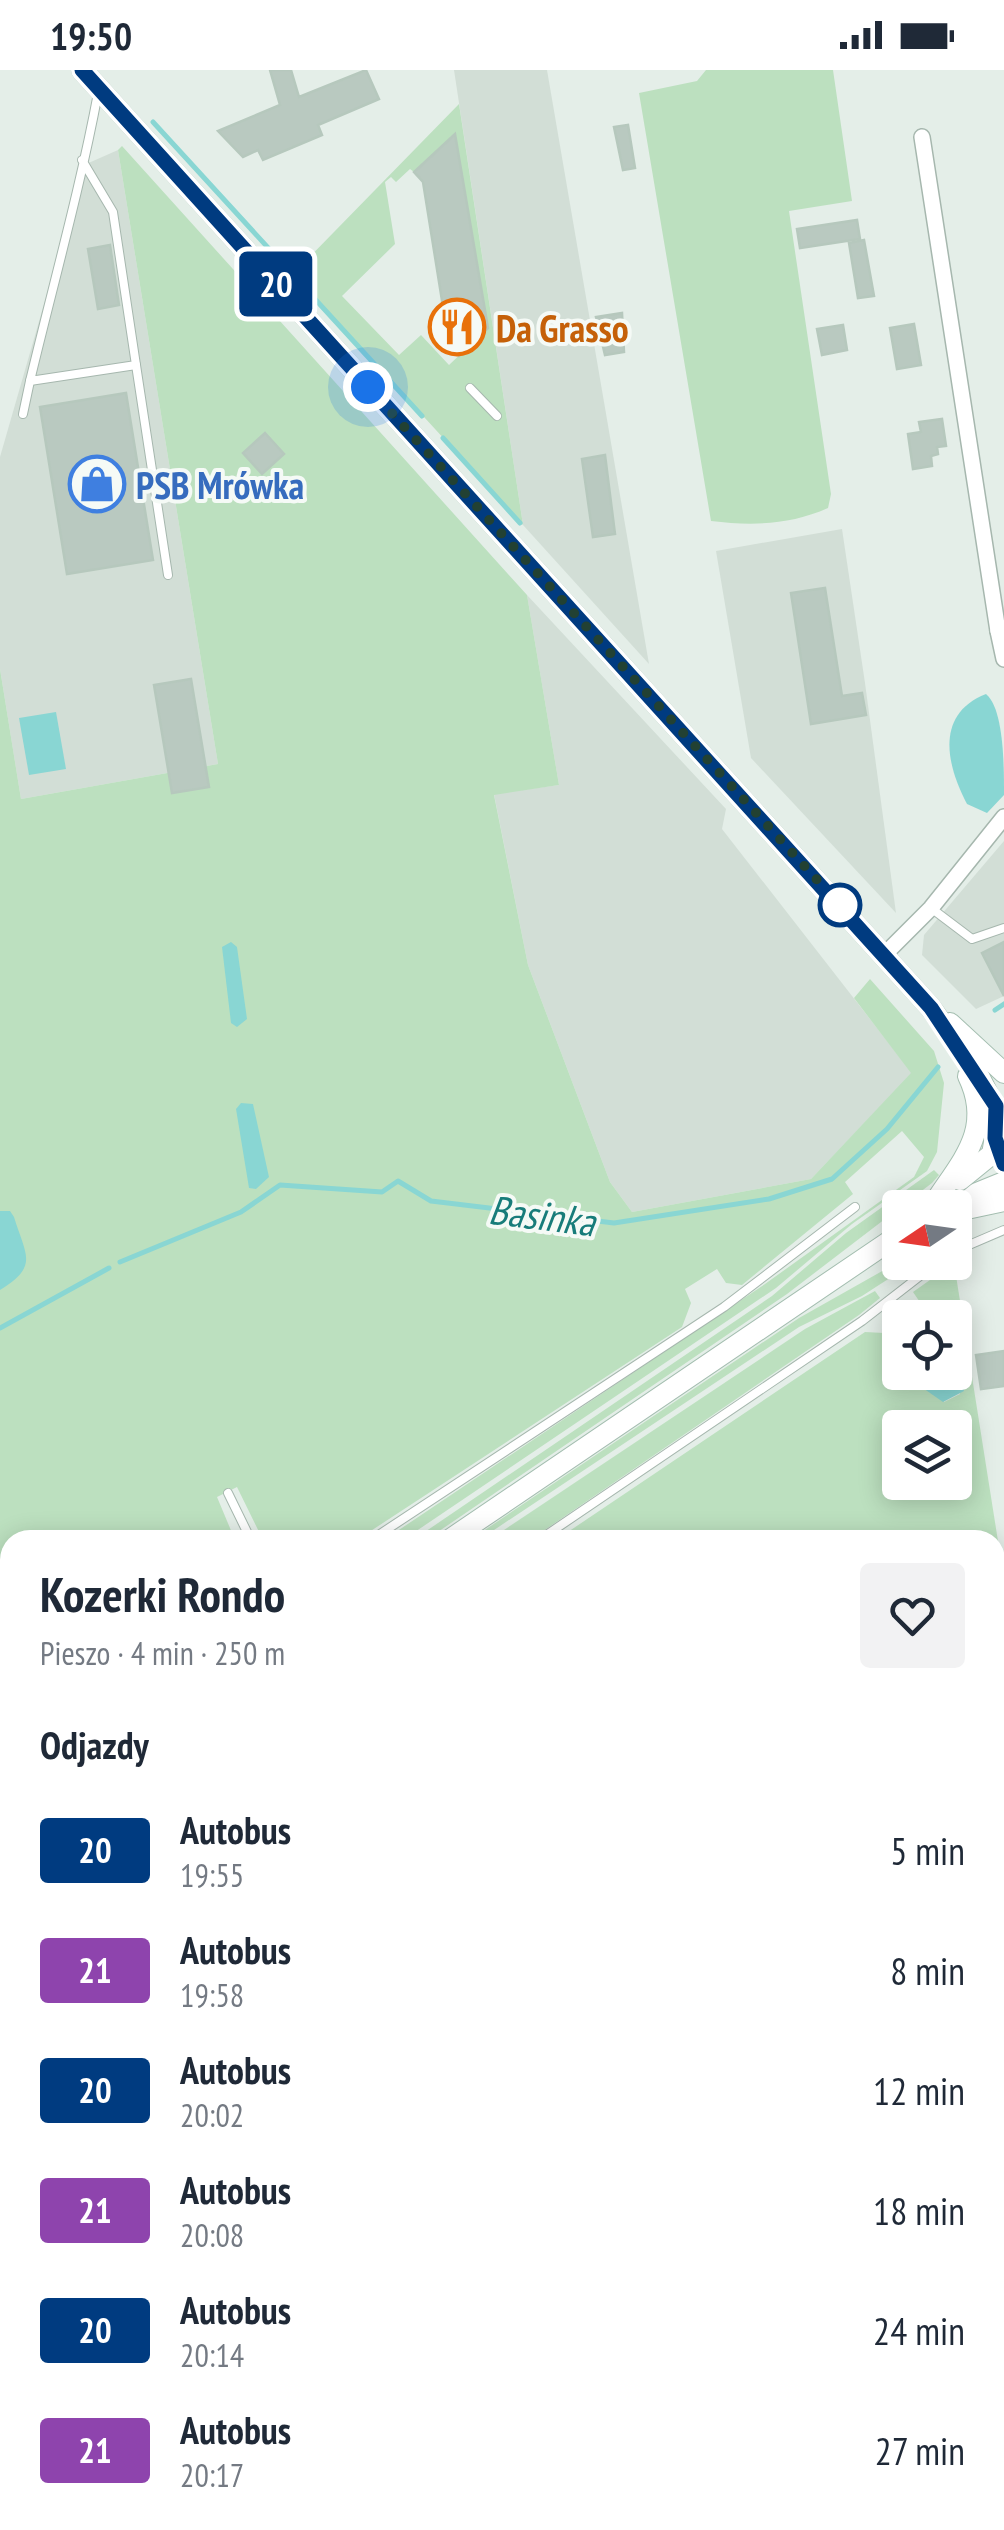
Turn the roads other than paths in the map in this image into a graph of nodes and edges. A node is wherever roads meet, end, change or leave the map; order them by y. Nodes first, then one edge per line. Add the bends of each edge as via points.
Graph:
1 (82, 70) edge
2 (99, 88) junction
3 (922, 137) dead end
4 (82, 160) junction
5 (136, 365) junction
6 (30, 381) junction
7 (470, 388) dead end
8 (23, 414) dead end
9 (497, 416) dead end
10 (168, 576) dead end
11 (1001, 630) edge
12 (1004, 659) edge
13 (1004, 817) edge
14 (931, 908) junction
15 (1004, 928) edge
16 (884, 955) junction
17 (955, 1034) junction
18 (1004, 1048) edge
19 (1004, 1073) edge
20 (999, 1121) edge
21 (1004, 1164) edge
22 (1004, 1182) edge
23 (944, 1190) edge
24 (949, 1190) edge
25 (972, 1196) edge
26 (1004, 1201) edge
27 (855, 1208) dead end
28 (972, 1208) edge
29 (1004, 1230) edge
30 (972, 1244) edge
31 (882, 1246) edge
32 (915, 1280) edge
33 (228, 1493) dead end
34 (246, 1530) edge
35 (386, 1530) edge
36 (464, 1530) edge
37 (554, 1530) edge

1 - 2 main road
2 - 4 lane
2 - 16 main road
3 - 11 street
4 - 5 lane via 113,212
4 - 6 lane
5 - 6 lane
5 - 10 lane
6 - 8 lane
7 - 9 lane
11 - 12 street
13 - 14 street
14 - 15 lane via 972,939
14 - 16 street
16 - 17 main road
17 - 18 main road
17 - 19 main road
17 - 20 main road
17 - 23 main road via 979,1116 966,1160
20 - 21 main road
20 - 24 main road via 992,1154
22 - 25 main road
26 - 28 main road
27 - 35 lane via 724,1307
29 - 30 lane
31 - 36 main road
32 - 37 lane
33 - 34 lane

